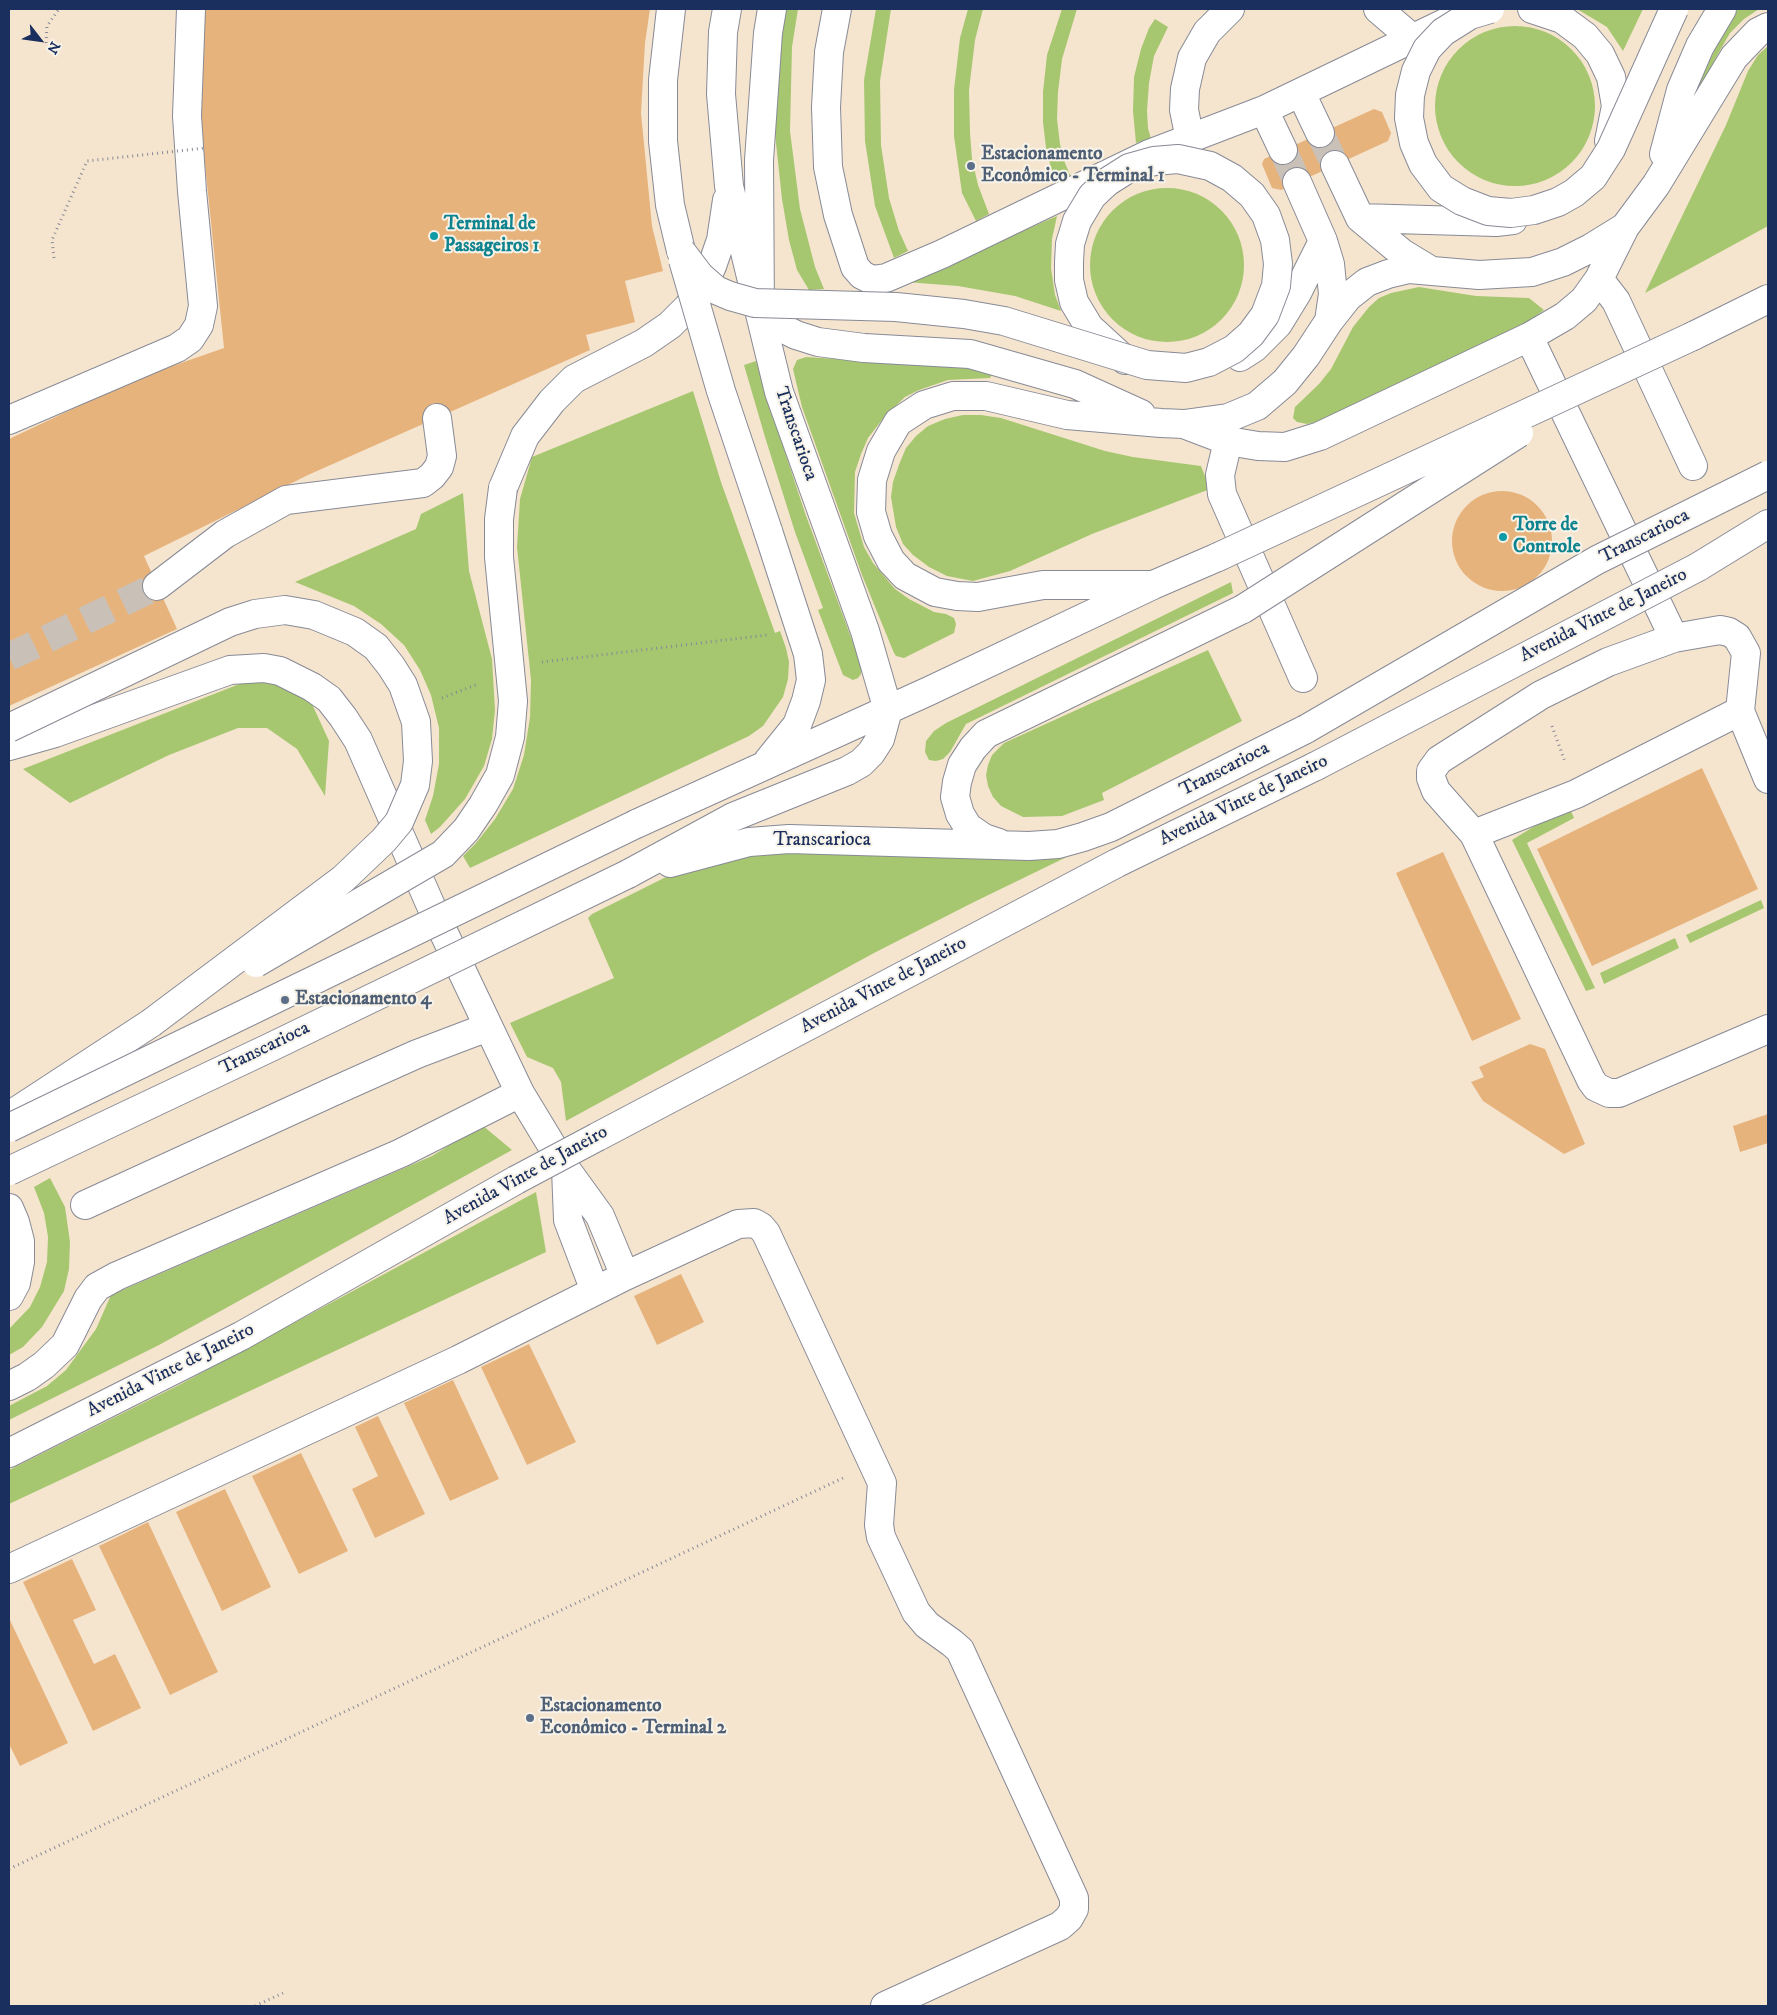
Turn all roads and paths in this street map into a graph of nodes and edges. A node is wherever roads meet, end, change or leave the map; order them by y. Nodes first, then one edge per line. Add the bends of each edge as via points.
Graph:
1 (60, 9) edge
2 (191, 9) edge
3 (671, 9) edge
4 (727, 9) edge
5 (772, 9) edge
6 (837, 9) edge
7 (1230, 9) edge
8 (1378, 9) edge
9 (1474, 9) edge
10 (1490, 9) edge
11 (1532, 9) edge
12 (1674, 9) edge
13 (1722, 9) edge
14 (1768, 27) edge
15 (1413, 39) junction
16 (46, 43) dead end
17 (1301, 93) junction
18 (1264, 110) junction
19 (1320, 133) tunnel mouth
20 (1190, 139) junction
21 (204, 148) dead end
22 (1283, 150) tunnel mouth
23 (1335, 165) tunnel mouth
24 (1297, 182) tunnel mouth
25 (1656, 184) junction
26 (729, 186) junction
27 (1360, 218) junction
28 (1625, 227) junction
29 (1323, 241) junction
30 (681, 251) junction
31 (54, 258) dead end
32 (1430, 270) junction
33 (1599, 279) junction
34 (1766, 299) edge
35 (760, 314) junction
36 (1328, 321) junction
37 (1529, 337) junction
38 (1610, 374) junction
39 (437, 418) dead end
40 (9, 420) edge
41 (1173, 424) junction
42 (1228, 441) junction
43 (1693, 466) dead end
44 (1768, 475) edge
45 (1768, 524) edge
46 (1768, 538) edge
47 (1698, 567) junction
48 (1152, 585) junction
49 (157, 586) tunnel mouth
50 (771, 635) dead end
51 (1674, 638) junction
52 (539, 662) dead end
53 (1303, 678) dead end
54 (888, 710) junction
55 (1740, 711) junction
56 (9, 728) edge
57 (9, 746) edge
58 (764, 766) junction
59 (1768, 779) edge
60 (1474, 834) junction
61 (1008, 846) junction
62 (628, 874) junction
63 (150, 1024) junction
64 (488, 1027) junction
65 (1768, 1029) edge
66 (520, 1093) junction
67 (9, 1116) edge
68 (9, 1128) edge
69 (566, 1169) junction
70 (9, 1171) edge
71 (85, 1205) dead end
72 (9, 1208) edge
73 (625, 1276) junction
74 (595, 1291) junction
75 (9, 1296) edge
76 (9, 1386) edge
77 (9, 1453) edge
78 (874, 1464) junction
79 (9, 1569) edge
80 (9, 1869) edge
81 (283, 1993) dead end
82 (255, 2006) edge
83 (885, 2006) edge

1 - 16 path via 47,26
2 - 40 street via 187,116 203,306 199,325 190,339 177,348
3 - 30 street via 663,80 663,141 670,205
4 - 26 street via 721,94
5 - 35 street, Transcarioca via 759,160
6 - 20 street via 829,52 826,107 828,167 854,267 872,280 902,271 1150,154
7 - 20 street via 1207,32 1192,58 1184,110
8 - 15 street
9 - 15 street
10 - 12 street, bridge via 1470,14 1443,32 1427,49 1416,70 1409,118 1423,164 1441,188 1488,211 1511,213 1558,202 1574,193 1592,176 1611,149
11 - 27 street via 1562,19 1585,36 1600,54 1611,77 1616,106 1612,134 1600,168 1574,198 1539,215 1510,221
13 - 25 street via 1700,46 1681,90
14 - 25 street via 1758,32 1734,57
15 - 17 street
17 - 18 street
17 - 19 street
18 - 20 street
18 - 22 street
21 - 31 path, bridge via 87,162 52,240
23 - 27 street
24 - 29 street
25 - 28 street
26 - 35 street
26 - 63 street, bridge via 721,240 702,288 688,307 670,325 644,343 574,379 552,400 525,436 503,488 499,557 514,700 510,737 500,775 466,830 442,854
27 - 32 street via 1402,253
28 - 32 street via 1563,262 1532,272 1478,275
28 - 33 street
29 - 30 street, bridge via 1278,324 1254,348 1224,367 1196,376 1160,375 1129,364 1108,346 1089,327 1074,302 1069,280 1070,244 1077,221 1092,196 1129,168 1178,159 1210,166 1232,178 1252,195 1266,215 1275,240 1276,286 1265,314 1251,334 1234,349 1209,362 1186,368 1147,365 1004,321 964,314 896,307 755,303 716,290 700,276
29 - 36 street via 1330,264 1333,294
30 - 58 street, bridge via 721,391 808,654 811,680 797,725
32 - 36 street via 1409,269 1367,282 1348,297
33 - 37 street via 1584,300 1565,316
33 - 43 street via 1616,301
34 - 38 street, bridge
35 - 41 street via 796,335 818,342 970,354 1075,384
35 - 54 street, Transcarioca via 779,392 865,631
36 - 41 street via 1306,356 1257,406 1228,418
37 - 42 street via 1320,436 1285,447
37 - 51 street
38 - 48 street, bridge
38 - 61 street, bridge via 1243,608 986,734 962,765 956,798 968,827 984,838
39 - 49 street via 442,456 439,467 423,483 286,500 225,534
41 - 42 street
41 - 48 street via 1066,414 986,396 953,396 924,405 898,422 880,451 872,480 871,512 878,536 891,561 906,576 935,592 978,597 1043,585
42 - 53 street via 1220,474 1222,494
44 - 61 street, Transcarioca, bridge via 1597,560 1306,729 1111,827 1058,844
45 - 47 street
46 - 47 street, Avenida Vinte de Janeiro
47 - 77 street, Avenida Vinte de Janeiro, bridge via 1316,766 1117,863 516,1180 242,1336
48 - 54 street
50 - 52 path
51 - 55 street via 1720,630 1737,638 1746,653
51 - 60 street via 1608,662 1541,695 1435,764 1431,778 1436,791
54 - 58 street
54 - 62 street, Transcarioca via 880,740 871,753 847,771 733,817
55 - 59 street
55 - 60 street via 1576,794
56 - 63 street, bridge via 230,622 285,610 314,615 355,632 376,647 403,685 416,722 418,762 415,785 399,822 343,879
57 - 64 street via 55,733 230,670 264,668 280,671 312,687 329,699 358,740
58 - 68 street, bridge via 636,824
60 - 65 street via 1591,1080 1602,1091 1619,1093
61 - 62 street, Transcarioca via 790,839 749,842
62 - 70 street, Transcarioca, bridge
63 - 67 street
64 - 66 street
64 - 71 street via 340,1088
66 - 69 street
66 - 76 street via 401,1153 97,1287 65,1345 44,1365
69 - 73 street via 600,1216
69 - 74 street via 568,1220
72 - 75 street via 20,1241 16,1283
73 - 74 street
73 - 78 street via 738,1224 754,1223 761,1227
74 - 79 street via 458,1360
78 - 80 path
78 - 83 street via 882,1483 878,1525 881,1537 916,1612 926,1624 960,1650 1074,1898 1074,1909 1060,1926
81 - 82 path

